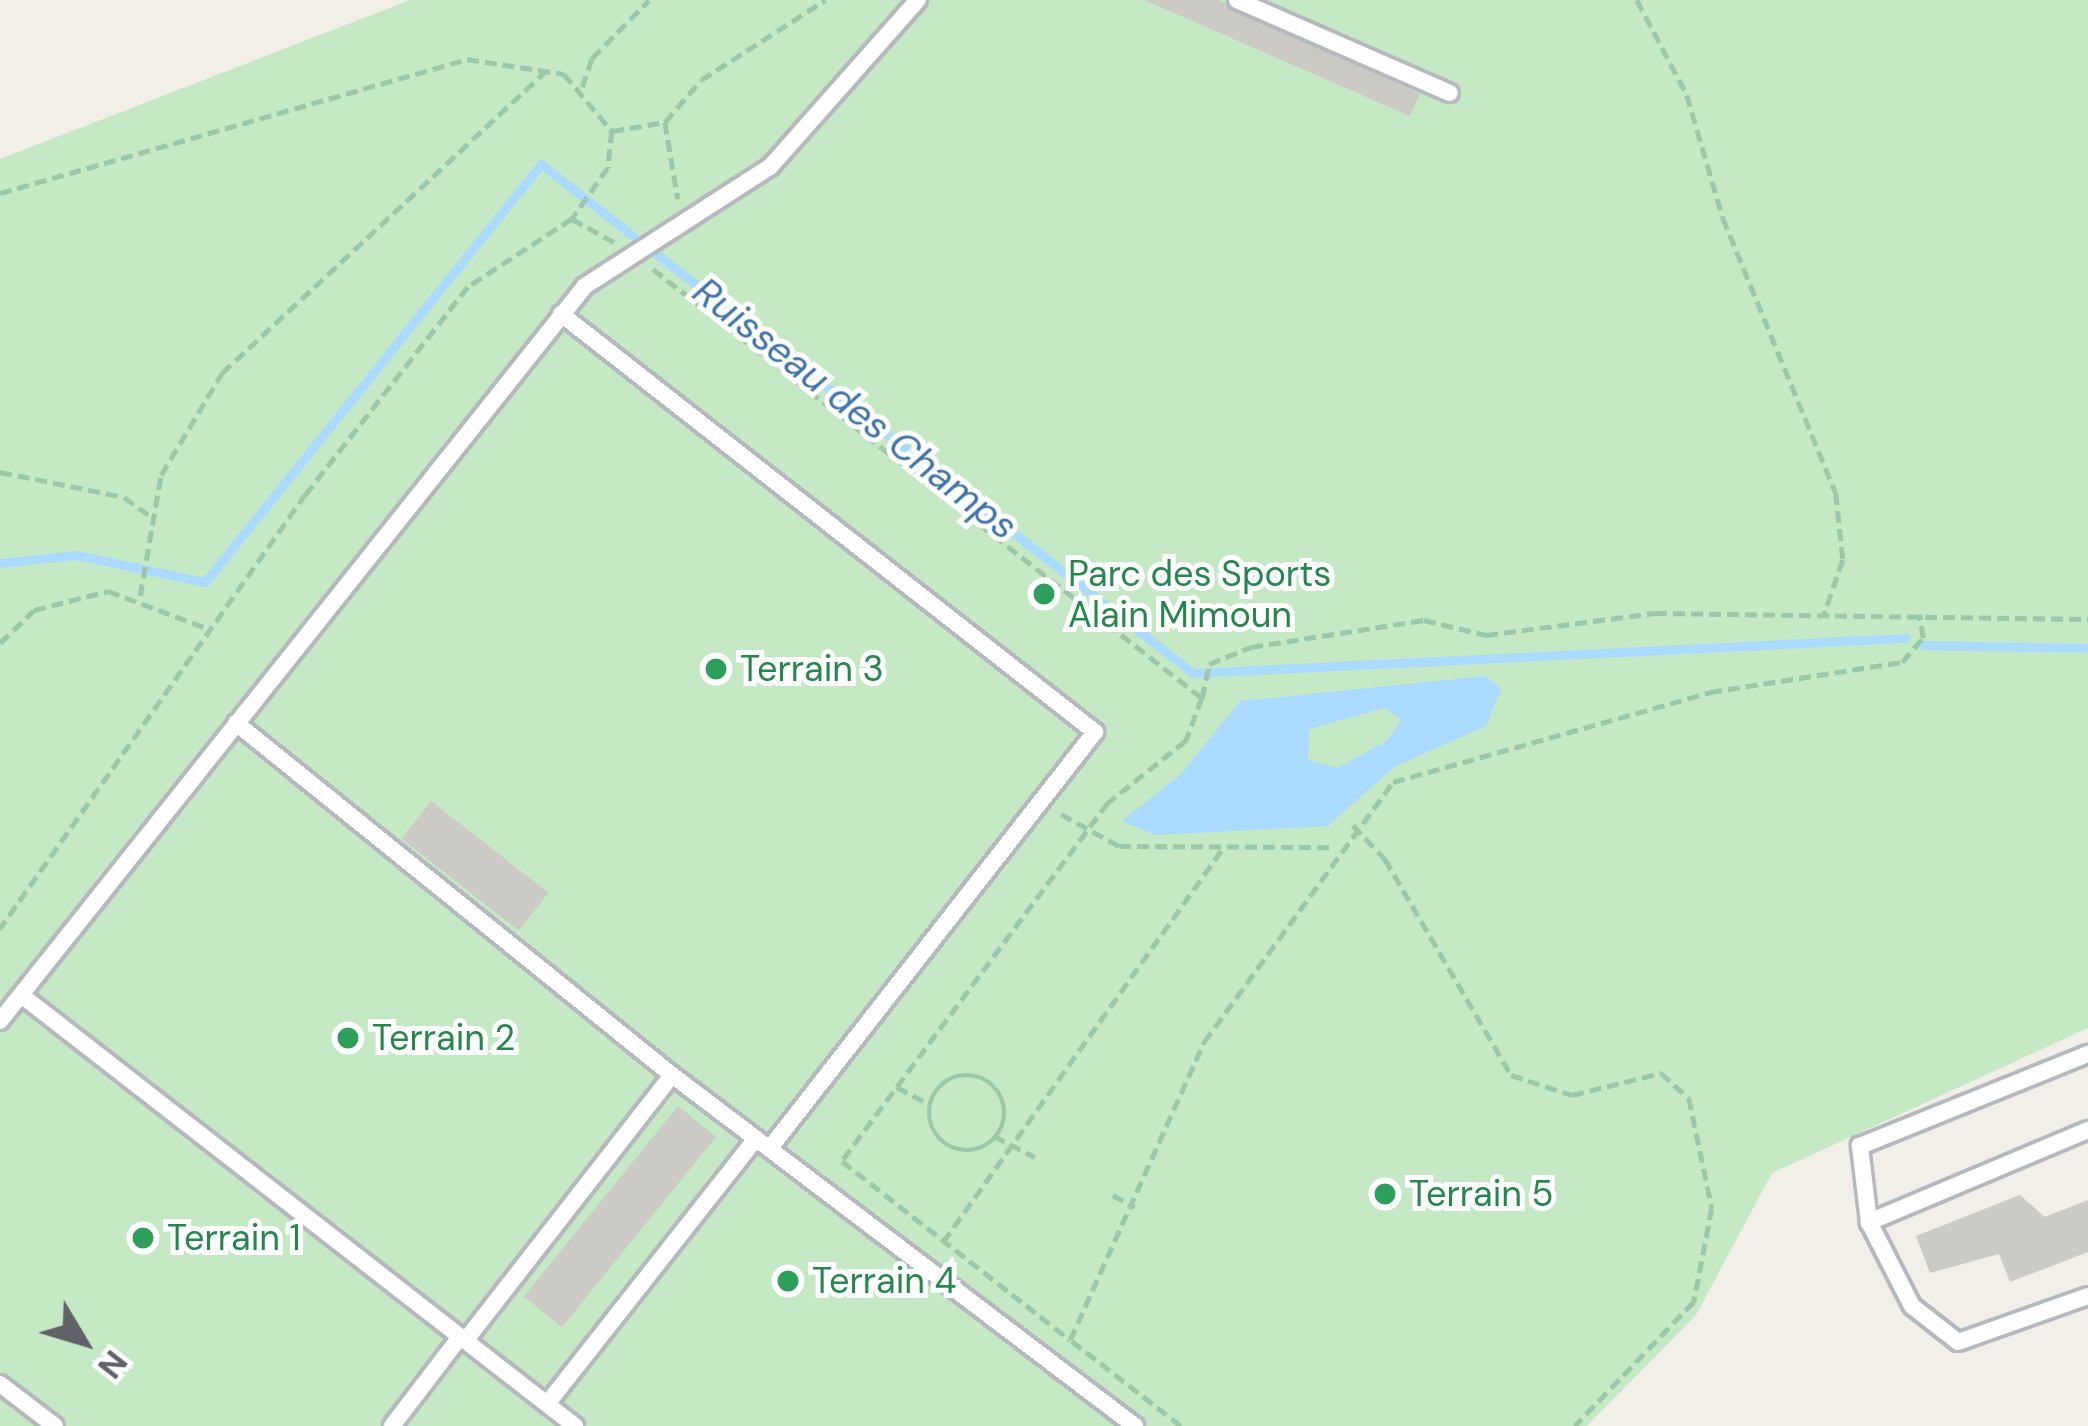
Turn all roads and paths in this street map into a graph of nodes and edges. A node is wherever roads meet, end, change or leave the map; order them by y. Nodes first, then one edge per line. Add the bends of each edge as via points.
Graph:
1 (649, 0) edge
2 (825, 0) edge
3 (918, 0) edge
4 (1237, 0) edge
5 (1637, 0) edge
6 (546, 71) junction
7 (582, 87) junction
8 (1450, 93) dead end
9 (665, 122) junction
10 (612, 131) junction
11 (0, 194) edge
12 (572, 219) junction
13 (682, 223) junction
14 (635, 250) junction
15 (561, 314) junction
16 (0, 472) edge
17 (150, 516) junction
18 (140, 596) junction
19 (1919, 614) junction
20 (1825, 615) junction
21 (2088, 620) edge
22 (212, 630) junction
23 (0, 643) edge
24 (1202, 698) junction
25 (236, 723) junction
26 (1044, 799) junction
27 (1353, 825) junction
28 (1084, 835) junction
29 (1224, 846) junction
30 (1336, 847) junction
31 (0, 929) edge
32 (25, 998) junction
33 (0, 1021) edge
34 (2088, 1054) edge
35 (671, 1075) junction
36 (895, 1086) junction
37 (929, 1104) junction
38 (2088, 1130) edge
39 (994, 1136) junction
40 (763, 1143) junction
41 (1011, 1144) junction
42 (1035, 1157) dead end
43 (1113, 1196) dead end
44 (1135, 1207) junction
45 (1869, 1222) junction
46 (943, 1242) junction
47 (2088, 1296) edge
48 (463, 1339) junction
49 (1070, 1340) junction
50 (0, 1384) edge
51 (547, 1404) junction
52 (55, 1426) edge
53 (392, 1426) edge
54 (574, 1426) edge
55 (1135, 1426) edge
56 (1181, 1426) edge
57 (1575, 1426) edge

1 - 7 path via 592,58
2 - 9 path via 700,80
3 - 13 lane via 819,120
4 - 8 lane
5 - 20 path via 1687,95 1723,218 1836,493 1843,560
6 - 7 path
6 - 11 path via 467,59
6 - 17 path via 222,373 187,420
7 - 10 path
9 - 10 path
9 - 13 path
10 - 12 path via 597,185
12 - 14 path
12 - 22 path via 469,287
13 - 14 lane
14 - 15 lane
14 - 24 path
15 - 25 lane
15 - 26 lane via 1095,732
16 - 17 path via 124,496
17 - 18 path
18 - 22 path
18 - 23 path via 54,603
19 - 20 path
19 - 21 path
19 - 27 path via 1923,638 1902,662 1710,692 1445,759 1393,782
20 - 24 path via 1655,613 1486,635 1424,620 1209,664
22 - 31 path
24 - 28 path via 1186,741
25 - 32 lane
25 - 35 lane
26 - 28 path
26 - 40 lane
27 - 30 path
27 - 57 path via 1385,859 1511,1075 1572,1094 1660,1073 1689,1098 1712,1208 1694,1302
28 - 29 path
28 - 36 path
29 - 30 path
29 - 41 path
30 - 44 path via 1204,1042
32 - 33 lane
32 - 48 lane
34 - 45 lane via 1860,1146
35 - 40 lane
35 - 48 lane
36 - 37 path
36 - 46 path via 842,1161
37 - 39 path via 940,1145 982,1151
37 - 39 path via 951,1073 991,1080 1009,1117
38 - 45 lane
39 - 41 path
40 - 51 lane
40 - 55 lane
41 - 42 path
41 - 46 path
43 - 44 path
44 - 49 path
45 - 47 lane via 1912,1306 1958,1342
46 - 49 path
48 - 51 lane
48 - 53 lane
49 - 56 path
50 - 52 lane
51 - 54 lane

